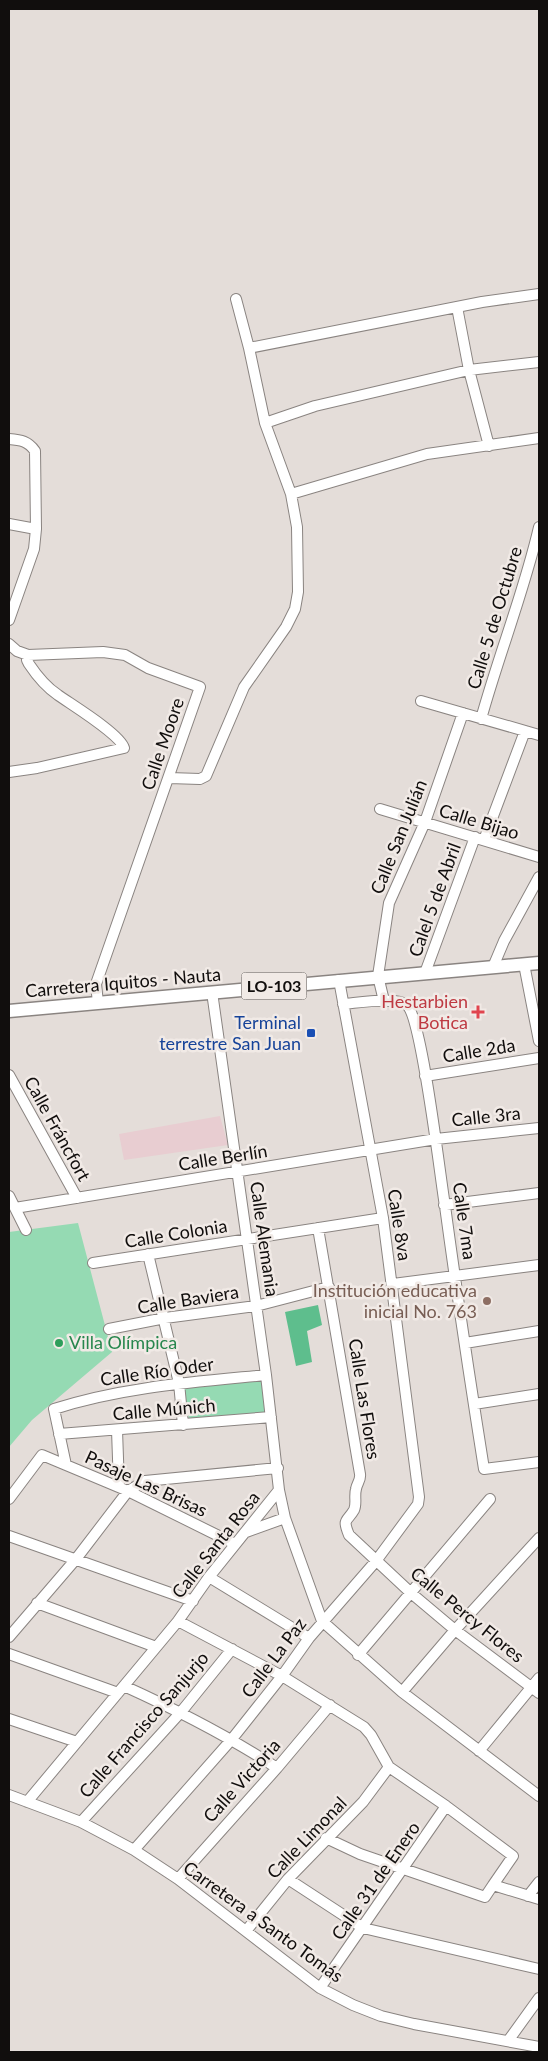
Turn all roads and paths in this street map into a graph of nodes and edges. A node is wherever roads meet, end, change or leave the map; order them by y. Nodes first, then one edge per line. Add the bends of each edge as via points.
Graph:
1 (539, 294) edge
2 (236, 298) dead end
3 (457, 307) junction
4 (249, 348) junction
5 (539, 362) edge
6 (469, 370) junction
7 (265, 423) junction
8 (539, 438) edge
9 (9, 439) edge
10 (489, 446) junction
11 (291, 494) junction
12 (9, 524) edge
13 (539, 527) edge
14 (36, 529) junction
15 (9, 620) edge
16 (9, 644) edge
17 (28, 655) junction
18 (420, 701) dead end
19 (463, 714) junction
20 (481, 719) junction
21 (525, 731) junction
22 (539, 735) edge
23 (9, 772) edge
24 (169, 778) junction
25 (380, 809) dead end
26 (425, 822) junction
27 (480, 839) junction
28 (539, 857) edge
29 (539, 877) edge
30 (539, 962) edge
31 (524, 964) junction
32 (493, 967) junction
33 (425, 973) junction
34 (378, 976) junction
35 (339, 980) junction
36 (212, 992) junction
37 (384, 1000) junction
38 (98, 1003) junction
39 (343, 1004) junction
40 (9, 1011) edge
41 (539, 1041) edge
42 (539, 1058) edge
43 (9, 1075) edge
44 (425, 1076) junction
45 (539, 1128) edge
46 (436, 1139) junction
47 (370, 1150) junction
48 (238, 1172) junction
49 (539, 1193) edge
50 (9, 1196) edge
51 (77, 1198) junction
52 (444, 1205) junction
53 (15, 1208) junction
54 (383, 1218) junction
55 (318, 1228) junction
56 (26, 1230) dead end
57 (248, 1239) junction
58 (148, 1254) junction
59 (93, 1263) dead end
60 (539, 1265) edge
61 (455, 1276) junction
62 (392, 1284) junction
63 (330, 1287) junction
64 (256, 1306) junction
65 (165, 1318) junction
66 (109, 1329) dead end
67 (539, 1331) edge
68 (465, 1343) junction
69 (266, 1375) junction
70 (179, 1383) junction
71 (539, 1394) edge
72 (474, 1404) junction
73 (271, 1417) junction
74 (183, 1425) junction
75 (117, 1430) junction
76 (60, 1434) junction
77 (539, 1462) edge
78 (66, 1465) junction
79 (278, 1468) junction
80 (415, 1477) joint
81 (124, 1489) junction
82 (279, 1490) junction
83 (9, 1499) edge
84 (490, 1499) dead end
85 (286, 1518) junction
86 (245, 1532) junction
87 (9, 1536) edge
88 (539, 1538) edge
89 (235, 1544) junction
90 (76, 1559) junction
91 (376, 1560) junction
92 (209, 1578) junction
93 (411, 1593) junction
94 (193, 1601) junction
95 (37, 1603) junction
96 (178, 1621) junction
97 (322, 1622) junction
98 (455, 1630) junction
99 (9, 1637) edge
100 (309, 1638) junction
101 (156, 1647) junction
102 (232, 1649) junction
103 (9, 1654) edge
104 (358, 1655) junction
105 (282, 1676) junction
106 (539, 1678) edge
107 (121, 1689) junction
108 (535, 1690) edge
109 (402, 1692) junction
110 (330, 1704) junction
111 (181, 1712) junction
112 (9, 1718) edge
113 (232, 1739) junction
114 (77, 1742) junction
115 (479, 1751) junction
116 (389, 1766) junction
117 (277, 1768) junction
118 (9, 1795) edge
119 (539, 1796) edge
120 (27, 1802) junction
121 (446, 1806) junction
122 (81, 1822) junction
123 (326, 1838) junction
124 (134, 1850) junction
125 (403, 1869) junction
126 (178, 1879) junction
127 (288, 1879) junction
128 (539, 1882) edge
129 (493, 1885) junction
130 (528, 1896) junction
131 (539, 1899) edge
132 (363, 1928) junction
133 (246, 1931) junction
134 (539, 1969) edge
135 (320, 1988) junction
136 (539, 1998) edge
137 (508, 2041) junction
138 (539, 2047) edge

1 - 3 street
2 - 4 street
3 - 4 street
3 - 6 street
4 - 7 street
5 - 6 street
6 - 7 street via 315,406
6 - 10 street
7 - 11 street
8 - 10 street
9 - 14 street via 24,440 35,451
10 - 11 street via 427,454
11 - 24 street via 297,528 298,592 295,609 244,687 206,776 200,779
12 - 14 street
13 - 20 street, Calle 5 de Octubre
14 - 15 street via 34,549
16 - 17 street
17 - 23 street via 29,664 48,687 118,738 124,748
17 - 24 street, Calle Moore via 103,652 125,655 148,668 200,687
18 - 19 street
19 - 20 street
19 - 26 street, Calle San Julián
20 - 21 street
21 - 22 street
21 - 27 street, Calel 5 de Abril
24 - 38 street, Calle Moore via 96,984
25 - 26 street, Calle Bijao
26 - 27 street, Calle Bijao
26 - 34 street, Calle San Julián via 389,903
27 - 28 street, Calle Bijao
27 - 33 street, Calel 5 de Abril
29 - 32 street
30 - 31 main road, Carretera Iquitos - Nauta / LO-103
31 - 32 main road, Carretera Iquitos - Nauta / LO-103
31 - 41 street
32 - 33 main road, Carretera Iquitos - Nauta / LO-103
33 - 34 main road, Carretera Iquitos - Nauta / LO-103
34 - 35 main road, Carretera Iquitos - Nauta / LO-103
34 - 37 street
35 - 36 main road, Carretera Iquitos - Nauta / LO-103
35 - 39 street, Calle 8va
36 - 38 main road, Carretera Iquitos - Nauta / LO-103
36 - 48 street, Calle Alemania
37 - 39 street, Calle 7ma
37 - 44 street, Calle 7ma via 405,1003 410,1010
38 - 40 main road, Carretera Iquitos - Nauta / LO-103
39 - 47 street, Calle 8va
42 - 44 street, Calle 2da
43 - 51 street, Calle Fráncfort
44 - 46 street, Calle 7ma
45 - 46 street, Calle 3ra
46 - 47 street, Calle Berlín
46 - 52 street, Calle 7ma
47 - 48 street, Calle Berlín
47 - 54 street, Calle 8va
48 - 51 street, Calle Berlín
48 - 57 street, Calle Alemania
49 - 52 street
50 - 53 street
51 - 53 street, Calle Berlín
52 - 61 street, Calle 7ma
53 - 56 street
54 - 55 street, Calle Colonia
54 - 62 street, Calle 8va
55 - 57 street, Calle Colonia
55 - 63 street, Calle Las Flores
57 - 58 street, Calle Colonia
57 - 64 street, Calle Alemania
58 - 59 street, Calle Colonia
58 - 65 street
60 - 61 street
61 - 62 street
61 - 68 street, Calle 7ma
62 - 80 street, Calle 8va
63 - 64 street, Calle Baviera
63 - 91 street, Calle Las Flores via 360,1480 354,1510 346,1519 346,1526 355,1542
64 - 65 street, Calle Baviera
64 - 69 street, Calle Alemania
65 - 66 street, Calle Baviera
65 - 70 street
67 - 68 street
68 - 72 street, Calle 7ma
69 - 70 street, Calle Río Oder
69 - 73 street, Calle Alemania
70 - 74 street
70 - 76 street, Calle Río Oder via 86,1399 54,1409
71 - 72 street
72 - 77 street, Calle 7ma via 484,1469
73 - 74 street, Calle Múnich
73 - 79 street, Calle Alemania
74 - 75 street, Calle Múnich
75 - 76 street, Calle Múnich
75 - 81 street
76 - 78 street
78 - 81 street, Pasaje Las Brisas
78 - 83 street, Pasaje Las Brisas via 42,1455
79 - 81 street via 145,1481
79 - 82 street, Calle Alemania
80 - 91 street, Calle La Paz via 418,1504
81 - 89 street, Pasaje Las Brisas
81 - 90 street
82 - 85 street, Calle Santa Rosa
82 - 86 street, Calle Santa Rosa
84 - 93 street
85 - 86 street
85 - 97 street, Calle Santa Rosa
86 - 89 street, Calle Santa Rosa
87 - 90 street
88 - 98 street
89 - 92 street, Calle Santa Rosa
90 - 94 street
90 - 95 street
91 - 93 street, Calle Percy Flores
91 - 97 street, Calle La Paz
92 - 94 street, Calle Santa Rosa
92 - 100 street
93 - 98 street, Calle Percy Flores
93 - 104 street
94 - 96 street, Calle Santa Rosa
95 - 99 street
95 - 101 street
96 - 101 street, Calle Santa Rosa
96 - 102 street
97 - 100 street, Calle La Paz
97 - 104 street, Calle Santa Rosa
98 - 108 street, Calle Percy Flores
98 - 109 street
100 - 105 street, Calle La Paz
101 - 107 street, Calle Santa Rosa
102 - 105 street
102 - 111 street, Calle Francisco Sanjurjo
103 - 107 street
104 - 109 street, Calle Santa Rosa
105 - 110 street
105 - 113 street, Calle La Paz
106 - 108 street
107 - 111 street
107 - 114 street, Calle Santa Rosa
108 - 115 street
109 - 115 street, Calle Santa Rosa
110 - 116 street via 364,1727
110 - 117 street, Calle Victoria
111 - 113 street
111 - 122 street, Calle Francisco Sanjurjo
112 - 114 street
113 - 117 street
113 - 124 street, Calle La Paz
114 - 120 street, Calle Santa Rosa
115 - 119 street, Calle Santa Rosa
116 - 121 street
116 - 123 street, Calle Limonal via 363,1802
117 - 126 street, Calle Victoria
118 - 120 street, Carretera a Santo Tomás
120 - 122 street, Carretera a Santo Tomás
121 - 125 street, Calle 31 de Enero
121 - 129 street via 513,1856
122 - 124 street, Carretera a Santo Tomás
123 - 125 street
123 - 127 street, Calle Limonal
124 - 126 street, Carretera a Santo Tomás
125 - 129 street via 485,1897
125 - 132 street, Calle 31 de Enero
126 - 133 street, Carretera a Santo Tomás
127 - 132 street
127 - 133 street, Calle Limonal
128 - 130 street
129 - 130 street
130 - 131 street
132 - 134 street
132 - 135 street, Calle 31 de Enero
133 - 135 street, Carretera a Santo Tomás
135 - 137 street, Carretera a Santo Tomás via 380,2016
136 - 137 street
137 - 138 street, Carretera a Santo Tomás

